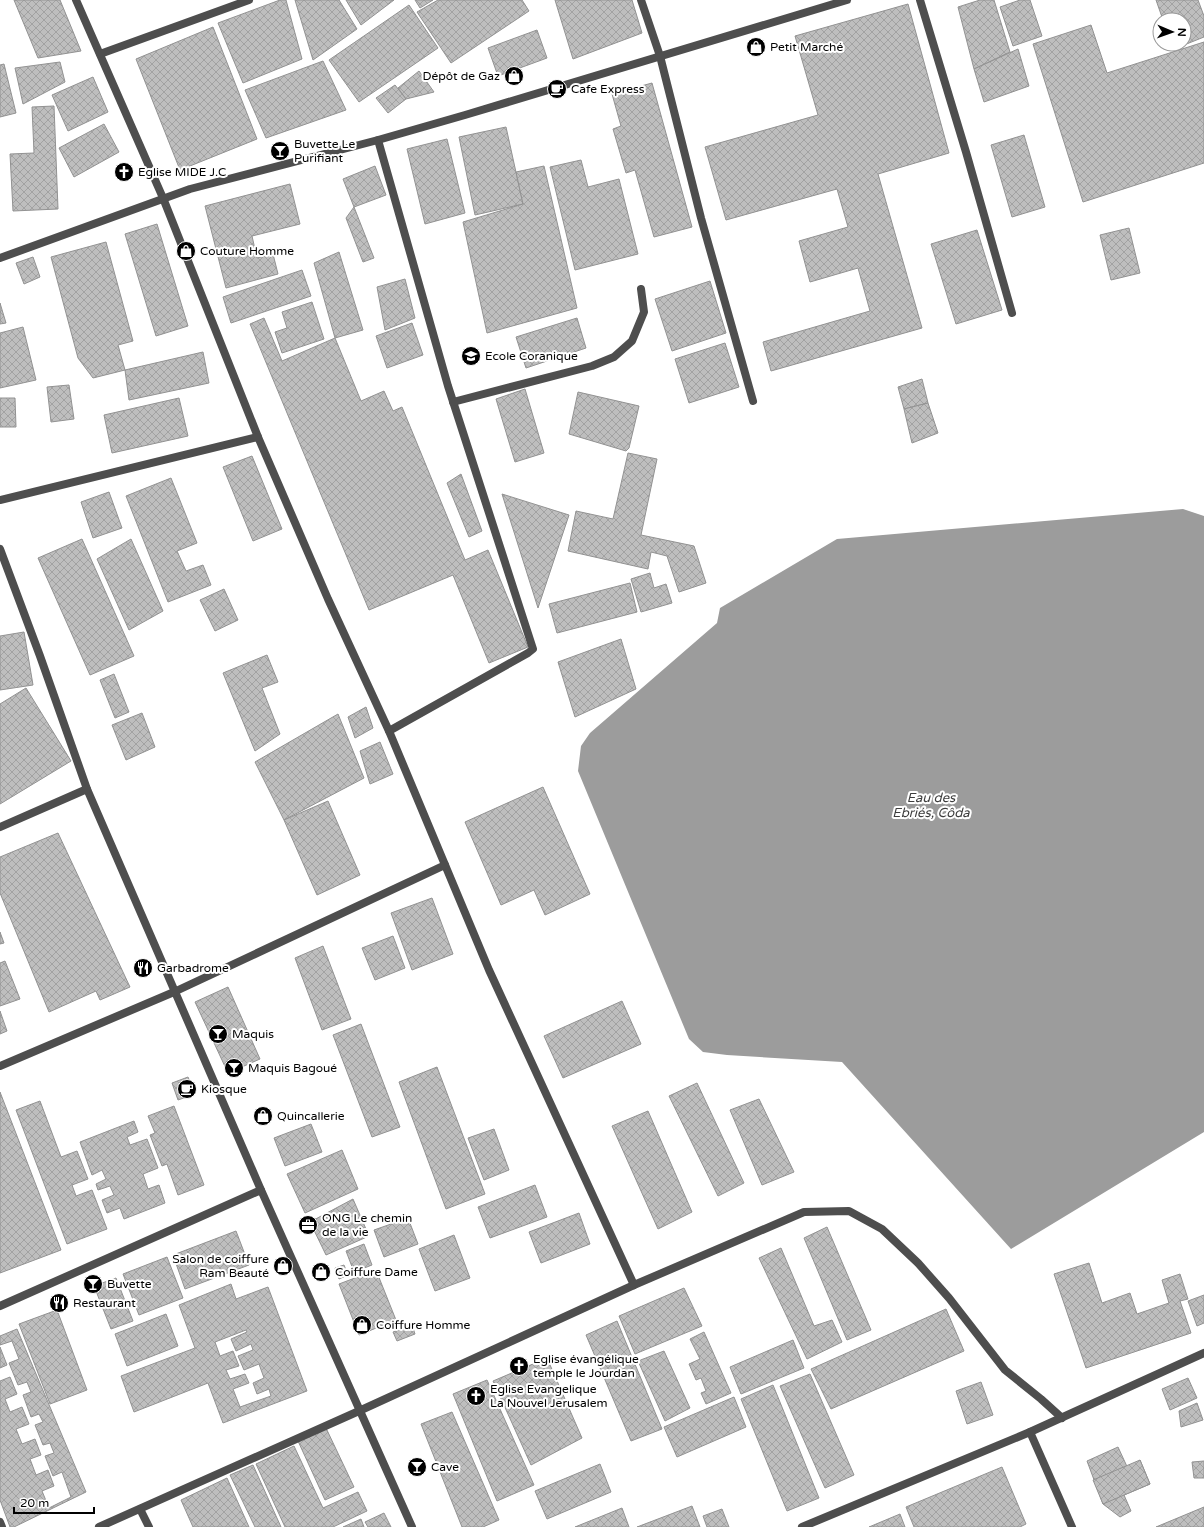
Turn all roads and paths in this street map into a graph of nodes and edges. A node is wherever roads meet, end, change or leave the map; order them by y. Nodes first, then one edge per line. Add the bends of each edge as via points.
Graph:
1 (76, 0) edge
2 (249, 0) edge
3 (642, 0) edge
4 (847, 0) edge
5 (920, 0) edge
6 (100, 54) junction
7 (660, 56) junction
8 (378, 140) junction
9 (163, 198) junction
10 (0, 258) edge
11 (642, 289) dead end
12 (1012, 313) dead end
13 (752, 401) dead end
14 (453, 402) junction
15 (258, 438) junction
16 (0, 500) edge
17 (0, 549) edge
18 (389, 731) junction
19 (86, 789) junction
20 (0, 827) edge
21 (445, 865) junction
22 (174, 992) junction
23 (0, 1066) edge
24 (261, 1190) junction
25 (634, 1285) junction
26 (0, 1306) edge
27 (1204, 1354) edge
28 (359, 1411) junction
29 (1062, 1418) junction
30 (1030, 1432) junction
31 (140, 1509) junction
32 (0, 1522) edge
33 (2, 1527) edge
34 (99, 1527) edge
35 (149, 1527) edge
36 (412, 1527) edge
37 (802, 1527) edge
38 (1072, 1527) edge

1 - 6 street
2 - 6 street
3 - 7 street
4 - 7 street
5 - 12 street
6 - 9 street
7 - 8 street
7 - 13 street via 701,218
8 - 9 street
8 - 14 street
9 - 10 street
9 - 15 street
11 - 14 street via 644,312 632,341 614,357 592,366
14 - 18 street via 533,649
15 - 16 street
15 - 18 street
17 - 19 street
18 - 21 street
19 - 20 street
19 - 22 street
21 - 22 street
21 - 25 street via 489,970
22 - 23 street
22 - 24 street
24 - 26 street
24 - 28 street
25 - 28 street
25 - 29 street via 804,1212 849,1211 882,1229 918,1263 1005,1370
27 - 29 street
28 - 31 street
28 - 36 street
29 - 30 street
30 - 37 street
30 - 38 street
31 - 34 street
31 - 35 street
32 - 33 street

